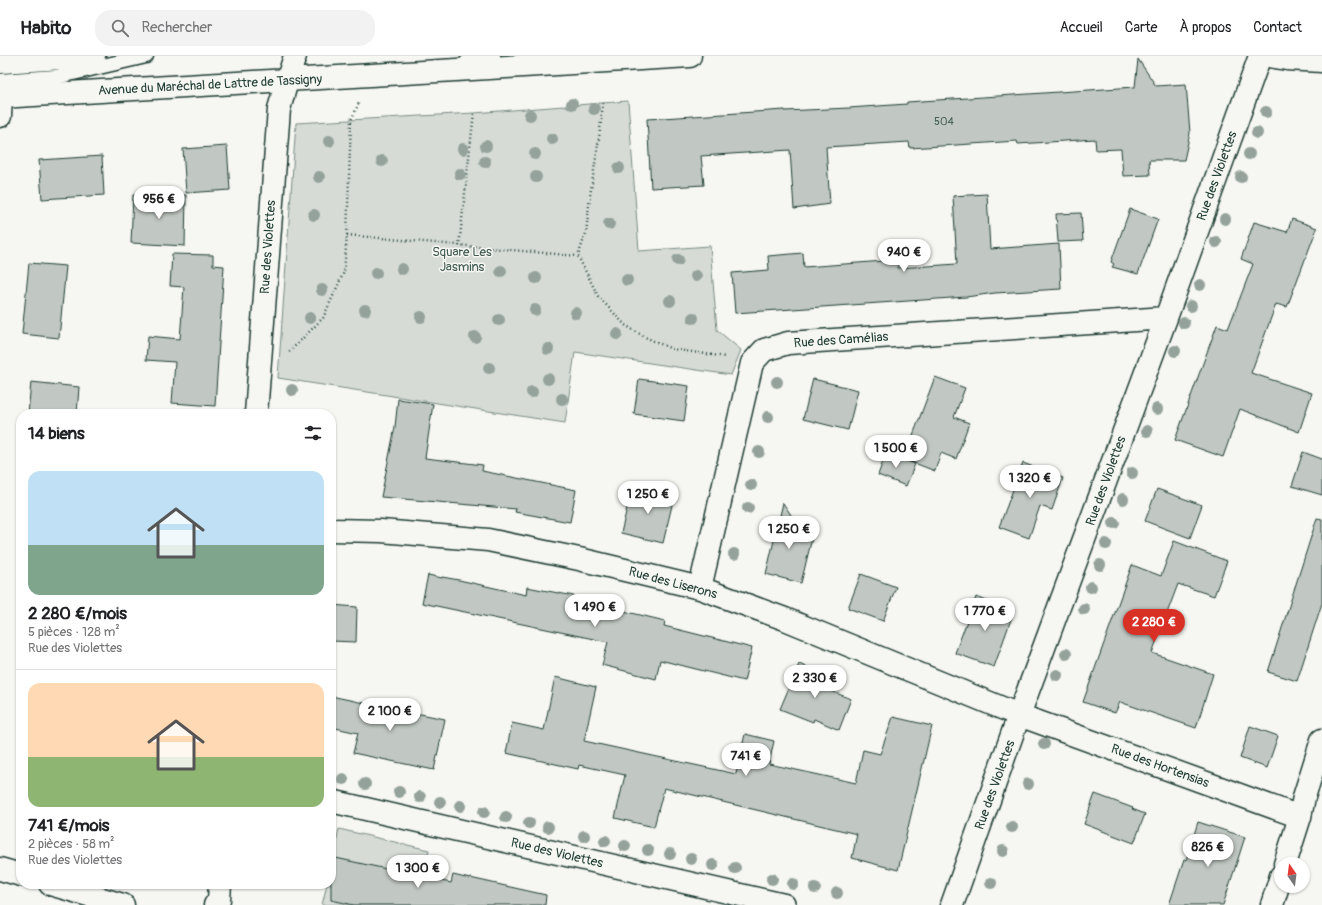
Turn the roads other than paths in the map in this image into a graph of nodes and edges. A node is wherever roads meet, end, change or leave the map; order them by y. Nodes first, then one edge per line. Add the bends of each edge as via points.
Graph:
1 (94, 56) edge
2 (146, 56) edge
3 (295, 56) edge
4 (492, 56) edge
5 (690, 56) edge
6 (1260, 56) edge
7 (1268, 56) edge
8 (1322, 61) edge
9 (418, 74) junction
10 (287, 81) junction
11 (1, 85) edge
12 (1166, 318) junction
13 (256, 409) edge
14 (336, 530) edge
15 (700, 588) junction
16 (1019, 715) junction
17 (1322, 740) edge
18 (336, 802) edge
19 (1300, 816) junction
20 (1287, 857) edge
21 (0, 869) edge
22 (16, 874) edge
23 (68, 889) edge
24 (220, 889) edge
25 (1276, 893) edge
26 (124, 905) edge
27 (215, 905) edge
28 (784, 905) edge
29 (952, 905) edge
30 (1272, 905) edge

1 - 11 street
2 - 11 lane, Avenue du Maréchal de Lattre de Tassigny via 56,77
3 - 10 street, Rue des Violettes
4 - 9 lane, Avenue du Maréchal de Lattre de Tassigny
5 - 9 street, Avenue du Maréchal de Lattre de Tassigny
6 - 12 street, Rue des Violettes
7 - 8 street
9 - 10 street, Avenue du Maréchal de Lattre de Tassigny
10 - 11 street, Avenue du Maréchal de Lattre de Tassigny
10 - 13 street, Rue des Violettes via 279,109
12 - 15 street, Rue des Camélias via 788,343 764,350 752,363
12 - 16 street, Rue des Violettes
14 - 15 street, Rue des Liserons via 381,531 488,540
15 - 16 street, Rue des Liserons via 785,619
16 - 19 street, Rue des Hortensias
16 - 29 street, Rue des Violettes
17 - 19 street
18 - 28 street, Rue des Violettes
19 - 20 street
21 - 22 street
23 - 26 street
24 - 27 street via 219,900
25 - 30 street

